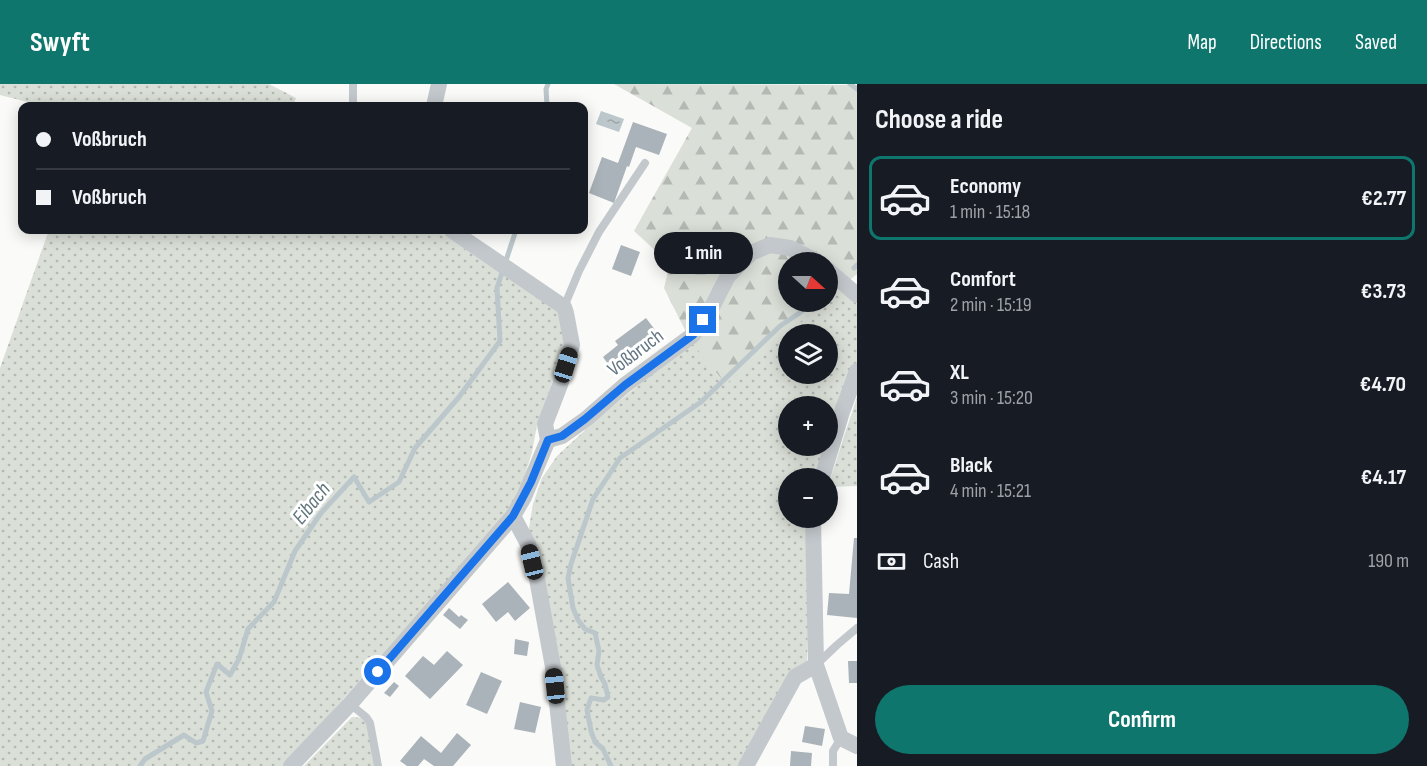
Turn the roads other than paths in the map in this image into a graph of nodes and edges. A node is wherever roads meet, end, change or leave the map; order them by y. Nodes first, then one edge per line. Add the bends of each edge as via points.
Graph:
1 (353, 84) edge
2 (439, 84) edge
3 (353, 102) edge
4 (435, 102) edge
5 (645, 163) dead end
6 (457, 234) edge
7 (798, 252) edge
8 (838, 279) edge
9 (857, 295) edge
10 (564, 307) junction
11 (857, 371) edge
12 (548, 440) junction
13 (825, 468) edge
14 (513, 516) junction
15 (813, 528) edge
16 (857, 628) edge
17 (816, 665) junction
18 (350, 704) junction
19 (841, 738) junction
20 (857, 746) edge
21 (294, 762) edge
22 (378, 766) edge
23 (564, 766) edge
24 (746, 766) edge
25 (833, 766) edge

1 - 3 lane
2 - 4 street
5 - 10 lane via 599,232
6 - 10 street
7 - 12 street, Voßbruch via 770,245 750,253 728,276 693,335 562,436
8 - 9 street
10 - 12 street via 572,345 545,424
11 - 13 street
12 - 14 street
14 - 18 street
14 - 23 street via 528,544 537,579 553,667
15 - 17 street
16 - 17 lane
17 - 19 street
17 - 24 street via 795,677
18 - 21 street
18 - 22 lane via 370,723
19 - 20 street
19 - 25 lane via 833,751

